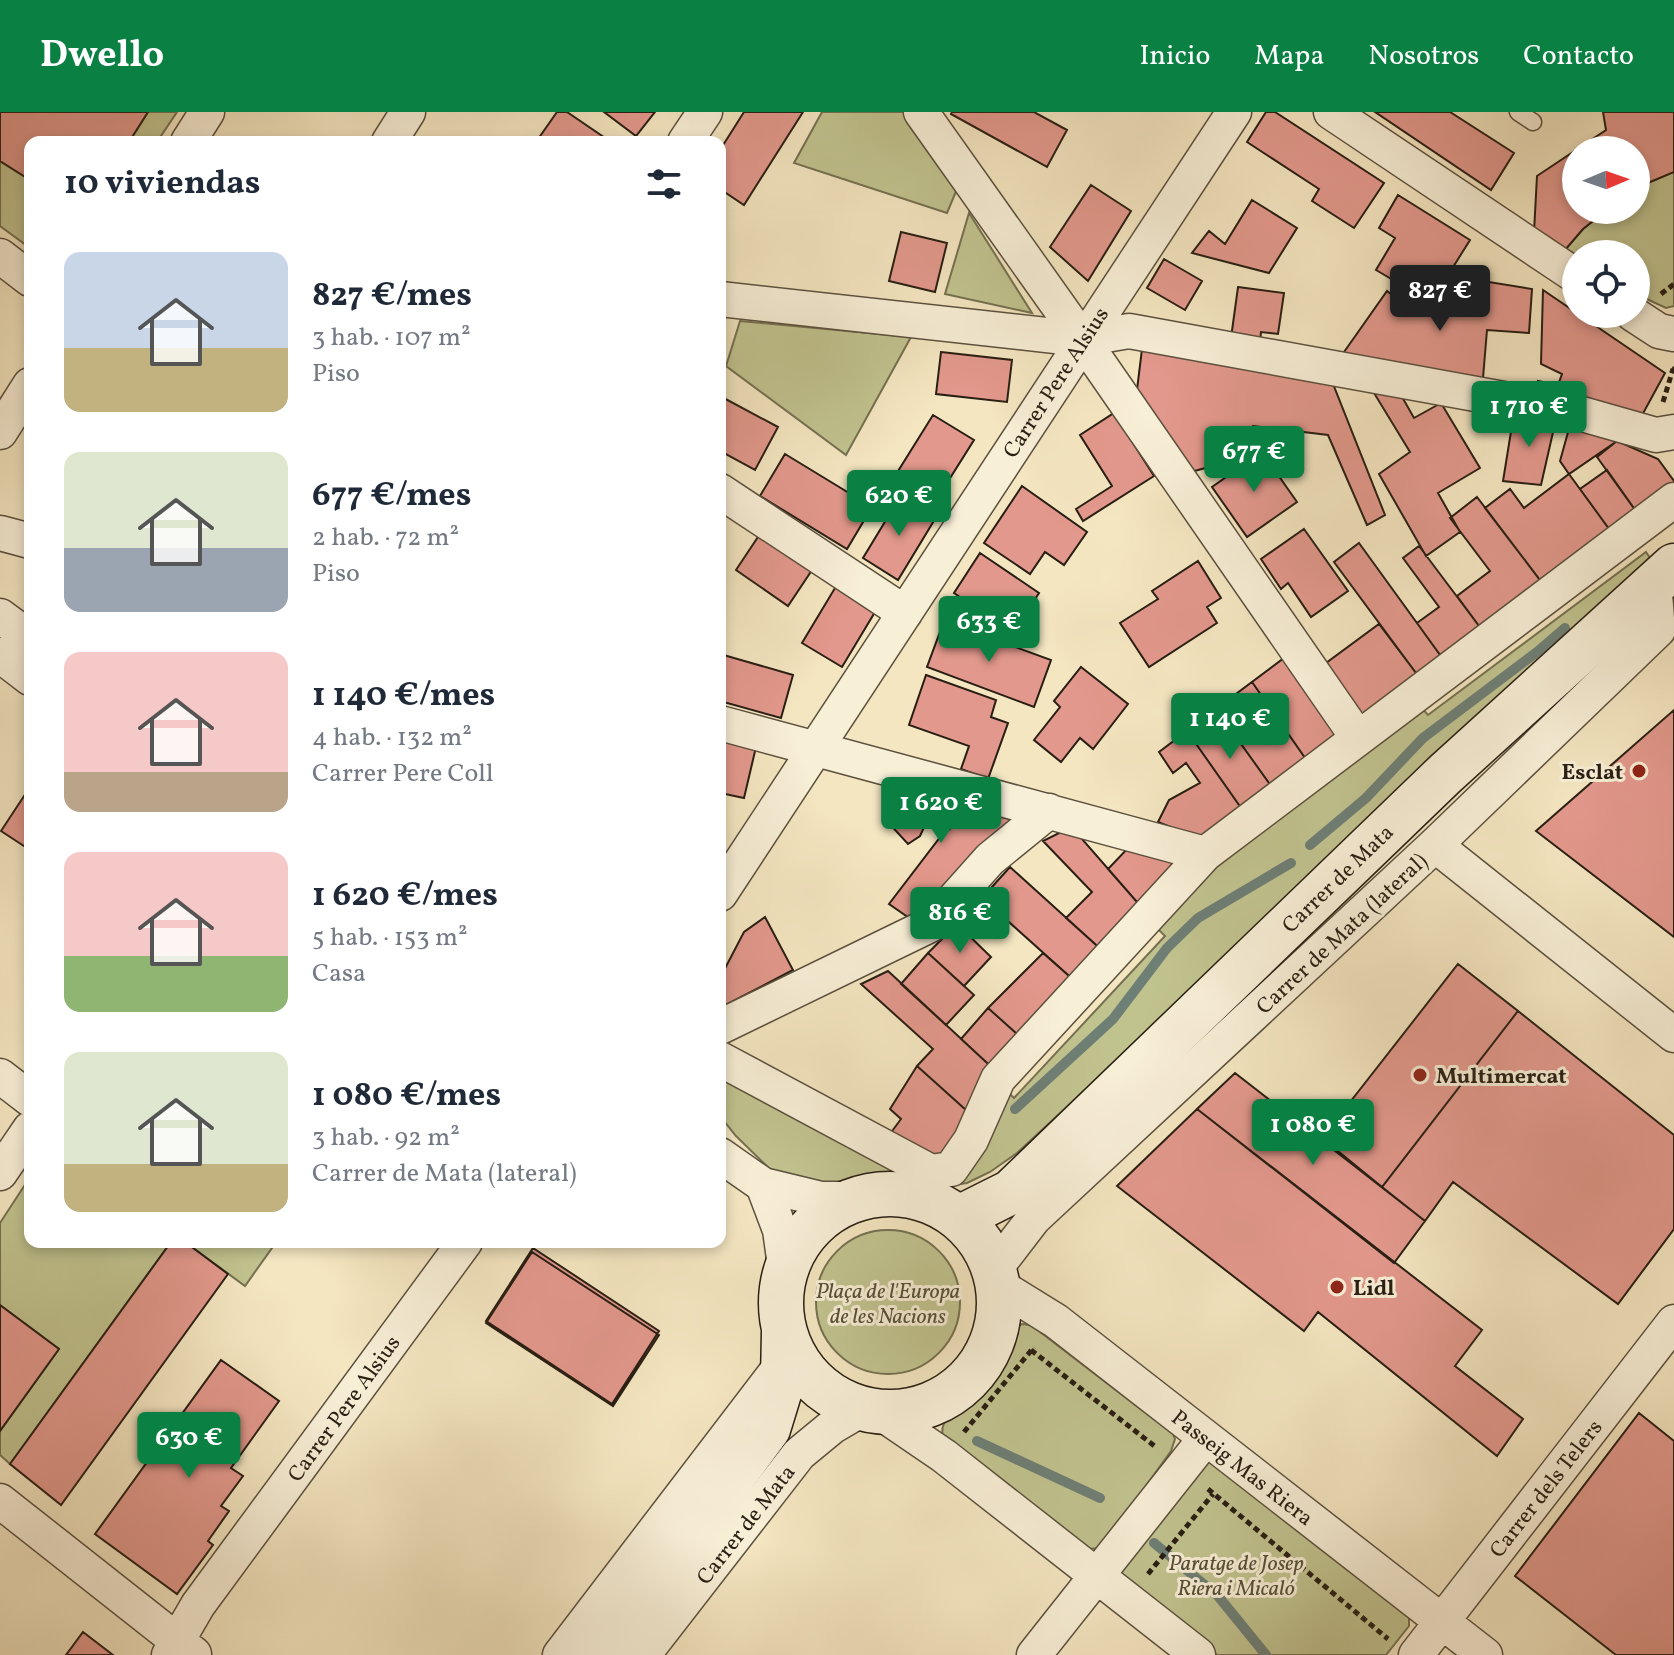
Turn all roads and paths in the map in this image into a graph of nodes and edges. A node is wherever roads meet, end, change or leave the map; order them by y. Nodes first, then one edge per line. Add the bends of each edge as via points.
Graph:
1 (207, 112) edge
2 (408, 112) edge
3 (705, 112) edge
4 (921, 112) edge
5 (1234, 112) edge
6 (1331, 112) edge
7 (1518, 112) edge
8 (1533, 122) dead end
9 (192, 136) edge
10 (393, 136) edge
11 (689, 136) edge
12 (0, 256) edge
13 (1562, 267) edge
14 (24, 274) edge
15 (726, 300) edge
16 (1660, 338) edge
17 (1082, 339) junction
18 (24, 394) edge
19 (0, 432) edge
20 (1665, 434) edge
21 (726, 495) edge
22 (1674, 500) edge
23 (0, 533) edge
24 (24, 539) edge
25 (1668, 569) edge
26 (905, 613) junction
27 (0, 616) edge
28 (24, 634) edge
29 (0, 655) edge
30 (24, 673) edge
31 (726, 724) edge
32 (1358, 738) junction
33 (818, 747) junction
34 (1049, 811) junction
35 (1435, 845) junction
36 (1205, 854) junction
37 (726, 885) edge
38 (726, 1024) edge
39 (1674, 1035) edge
40 (726, 1062) edge
41 (0, 1076) edge
42 (24, 1094) edge
43 (24, 1138) edge
44 (726, 1159) edge
45 (0, 1173) edge
46 (763, 1185) junction
47 (1011, 1192) junction
48 (859, 1199) junction
49 (959, 1218) junction
50 (461, 1248) edge
51 (993, 1270) junction
52 (786, 1273) junction
53 (1056, 1321) junction
54 (1674, 1322) edge
55 (784, 1346) junction
56 (1031, 1350) junction
57 (860, 1407) junction
58 (768, 1429) junction
59 (1205, 1439) junction
60 (944, 1456) junction
61 (1182, 1468) junction
62 (1213, 1494) junction
63 (0, 1501) edge
64 (1154, 1567) dead end
65 (1097, 1576) junction
66 (1442, 1621) junction
67 (1405, 1650) edge
68 (181, 1651) edge
69 (560, 1655) edge
70 (601, 1655) edge
71 (643, 1655) edge
72 (1034, 1655) edge
73 (1198, 1655) edge
74 (1485, 1655) edge

1 - 9 street
2 - 10 street
3 - 11 street
4 - 17 street
5 - 17 street, Carrer Pere Alsius
6 - 13 street
7 - 8 lane
12 - 14 street
15 - 17 street
16 - 20 path via 1673,369
17 - 20 street via 1129,331 1575,412
17 - 26 street, Carrer Pere Alsius
17 - 32 street
18 - 19 street
21 - 26 street
22 - 32 street
23 - 24 street
25 - 35 street, Carrer de Mata (lateral) via 1658,630
25 - 47 main road, Carrer de Mata via 1445,774
26 - 33 street, Carrer Pere Alsius
27 - 28 street
29 - 30 street
31 - 33 street
32 - 36 street
33 - 34 street
33 - 37 street, Carrer Pere Alsius
34 - 36 street
34 - 38 street via 990,859 932,924
35 - 39 street
35 - 51 street, Carrer de Mata (lateral) via 1034,1218
36 - 40 street via 998,1079 971,1140 951,1169 931,1172
41 - 42 street
43 - 45 street
44 - 46 street
46 - 48 street via 821,1199
46 - 52 street via 780,1230
47 - 49 main road, Carrer de Mata
47 - 51 main road, Carrer de Mata
48 - 49 main road via 911,1196
48 - 52 main road via 834,1209 813,1226
49 - 51 main road via 976,1235
50 - 68 street, Carrer Pere Alsius via 198,1605
51 - 53 street, Passeig Mas Riera
51 - 57 main road via 999,1319 989,1350 970,1378 944,1398 914,1411
52 - 55 main road via 781,1301
53 - 56 path
53 - 59 street, Passeig Mas Riera
54 - 66 street, Carrer dels Telers
55 - 57 main road via 812,1380
55 - 58 main road, Carrer de Mata via 783,1380
55 - 69 street
56 - 60 path
56 - 61 path
57 - 58 main road, Carrer de Mata via 813,1406
57 - 60 street
57 - 71 street, Carrer de Mata via 799,1454
58 - 70 main road, Carrer de Mata
59 - 61 street
59 - 66 street, Passeig Mas Riera
60 - 65 street
61 - 62 path
61 - 65 street
62 - 64 path
62 - 67 path
63 - 68 street
65 - 72 street
65 - 73 street
66 - 67 street, Carrer dels Telers
66 - 74 street, Passeig Mas Riera

